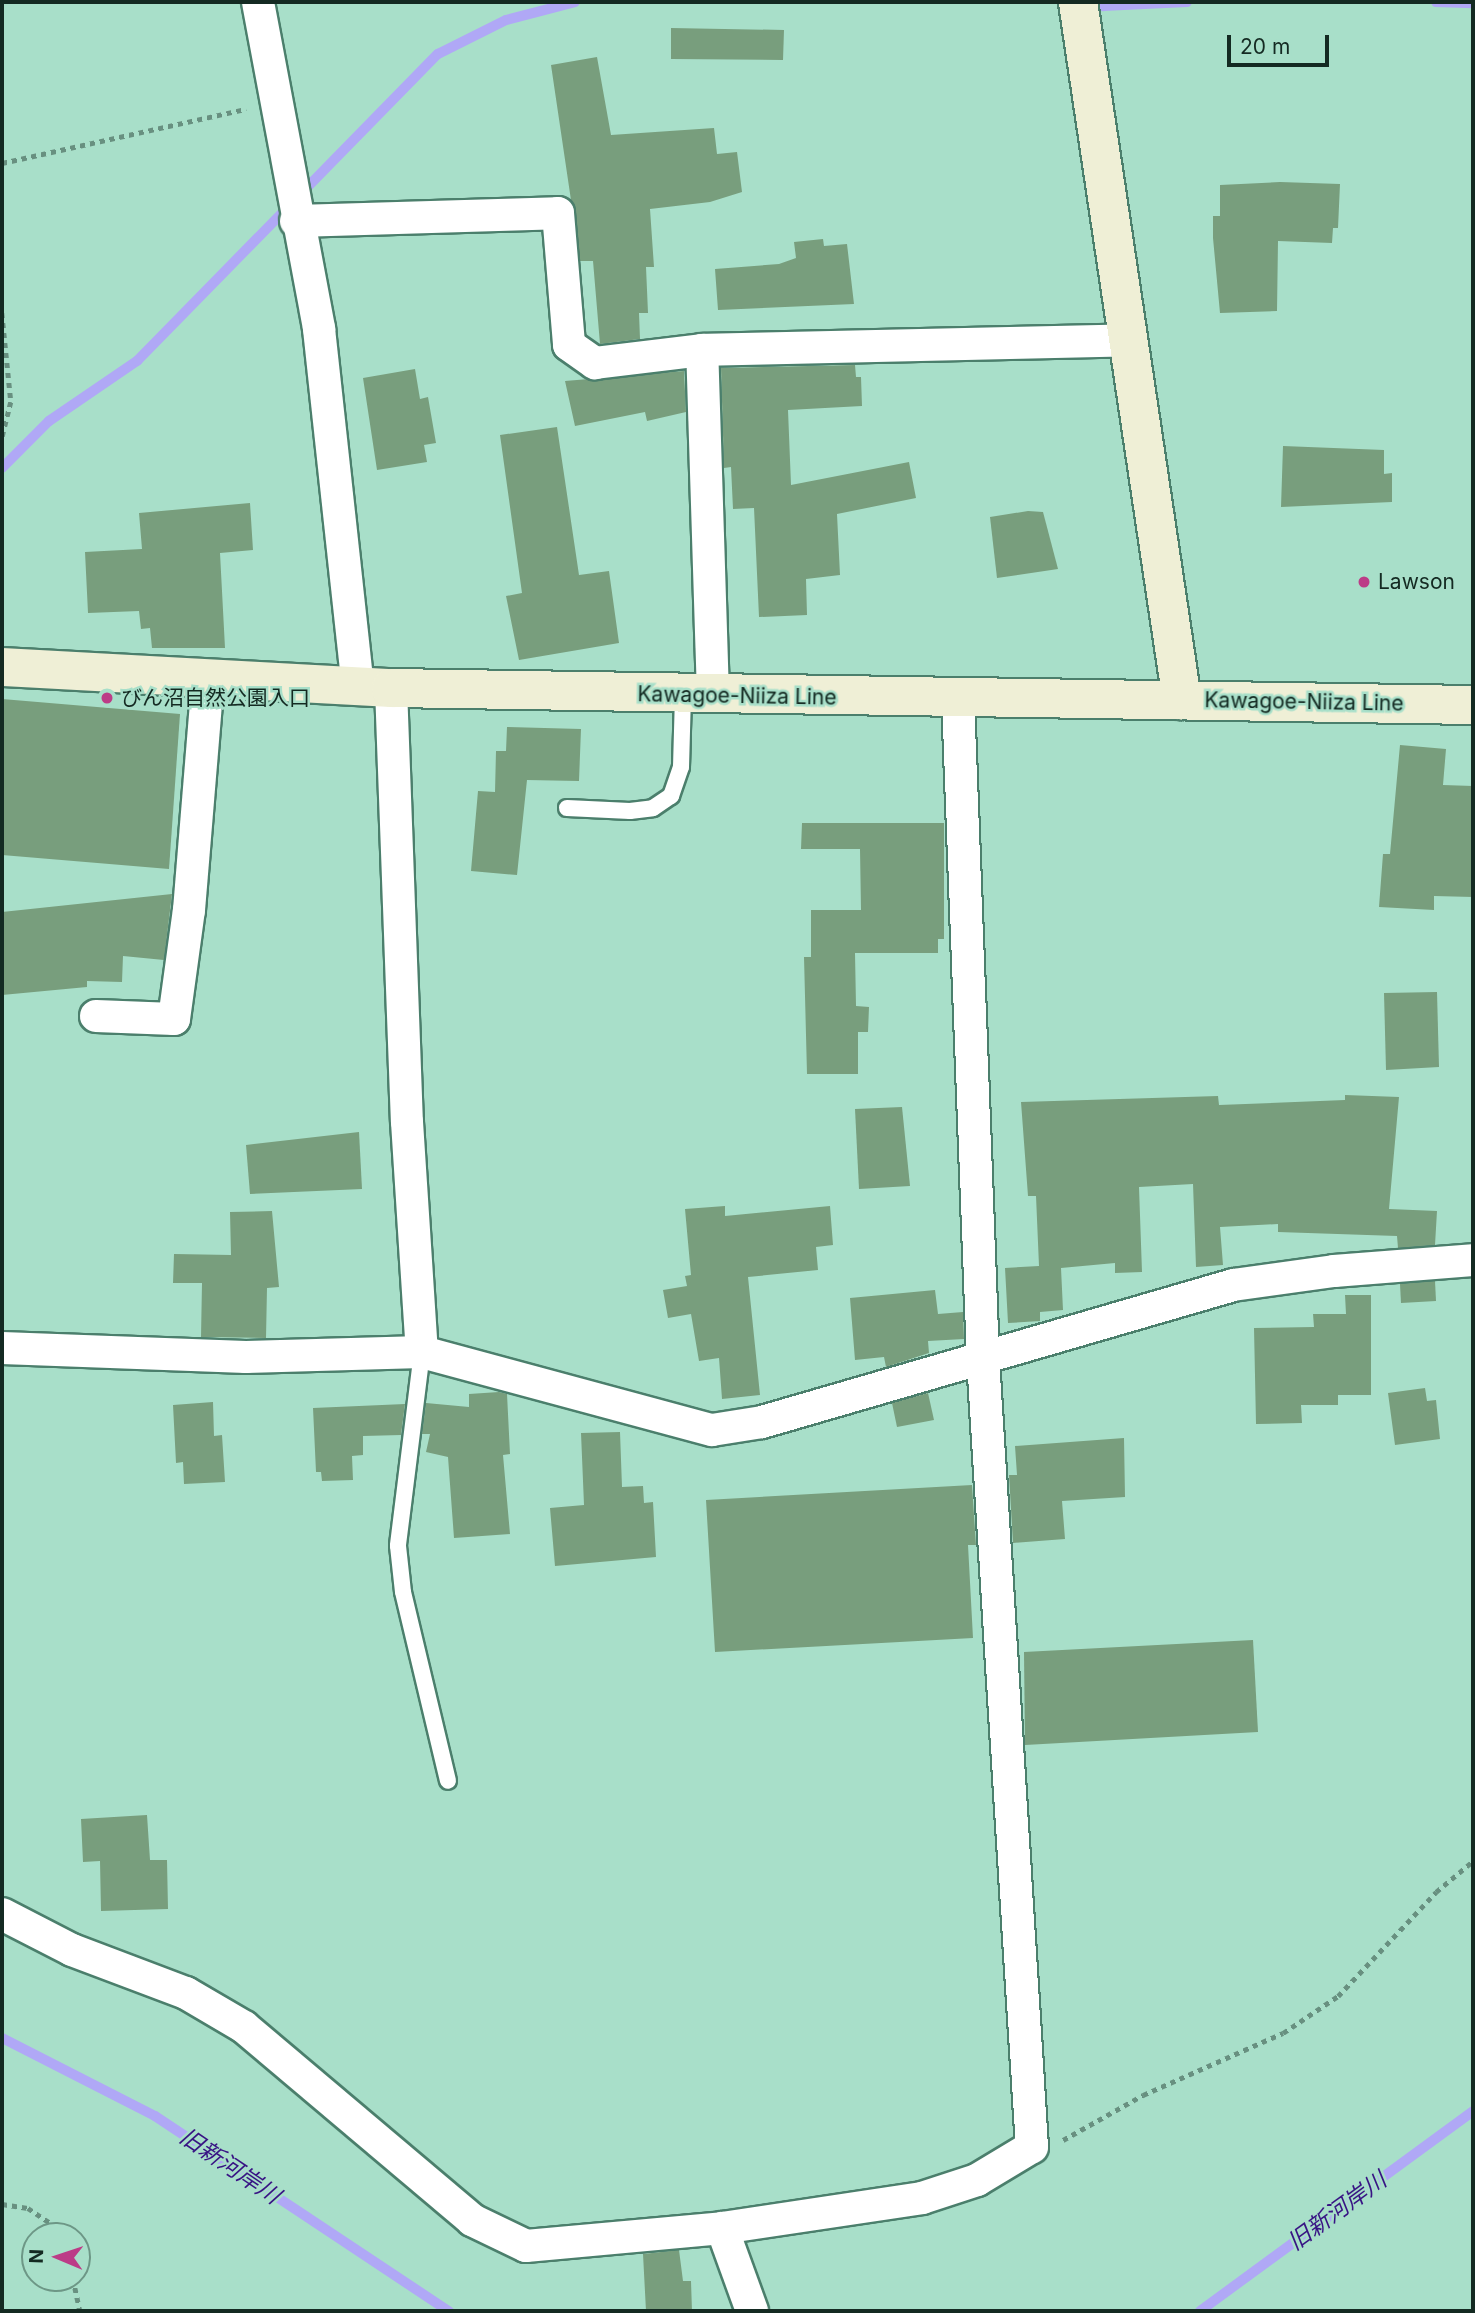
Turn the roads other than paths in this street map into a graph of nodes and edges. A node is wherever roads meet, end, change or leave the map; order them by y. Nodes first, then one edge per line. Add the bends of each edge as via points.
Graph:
1 (258, 2) edge
2 (1078, 2) edge
3 (296, 221) junction
4 (1128, 340) junction
5 (702, 350) junction
6 (2, 667) edge
7 (208, 680) junction
8 (375, 688) junction
9 (698, 695) junction
10 (958, 699) junction
11 (1182, 701) junction
12 (1473, 705) edge
13 (567, 808) dead end
14 (96, 1016) dead end
15 (1473, 1260) edge
16 (2, 1348) edge
17 (422, 1352) junction
18 (983, 1359) junction
19 (448, 1781) dead end
20 (2, 1914) edge
21 (722, 2228) junction
22 (752, 2311) edge

1 - 3 street
2 - 4 main road
3 - 5 street via 558,214 569,345 594,363
3 - 8 street via 319,330
4 - 5 street
4 - 11 main road
5 - 9 street
6 - 7 main road, Kawagoe-Niiza Line
7 - 8 main road, Kawagoe-Niiza Line
7 - 14 street via 189,910 174,1019
8 - 9 main road, Kawagoe-Niiza Line
8 - 17 street
9 - 10 main road, Kawagoe-Niiza Line
9 - 13 lane via 671,796 653,808 630,811
10 - 11 main road, Kawagoe-Niiza Line
10 - 18 street
11 - 12 main road, Kawagoe-Niiza Line
15 - 18 street via 1233,1285
16 - 17 street via 246,1357
17 - 18 street via 712,1430 762,1422
17 - 19 lane via 398,1546 403,1591
18 - 21 street via 1032,2147 976,2180 922,2198
20 - 21 street via 72,1950 186,1993 244,2027 472,2220 526,2246
21 - 22 street

